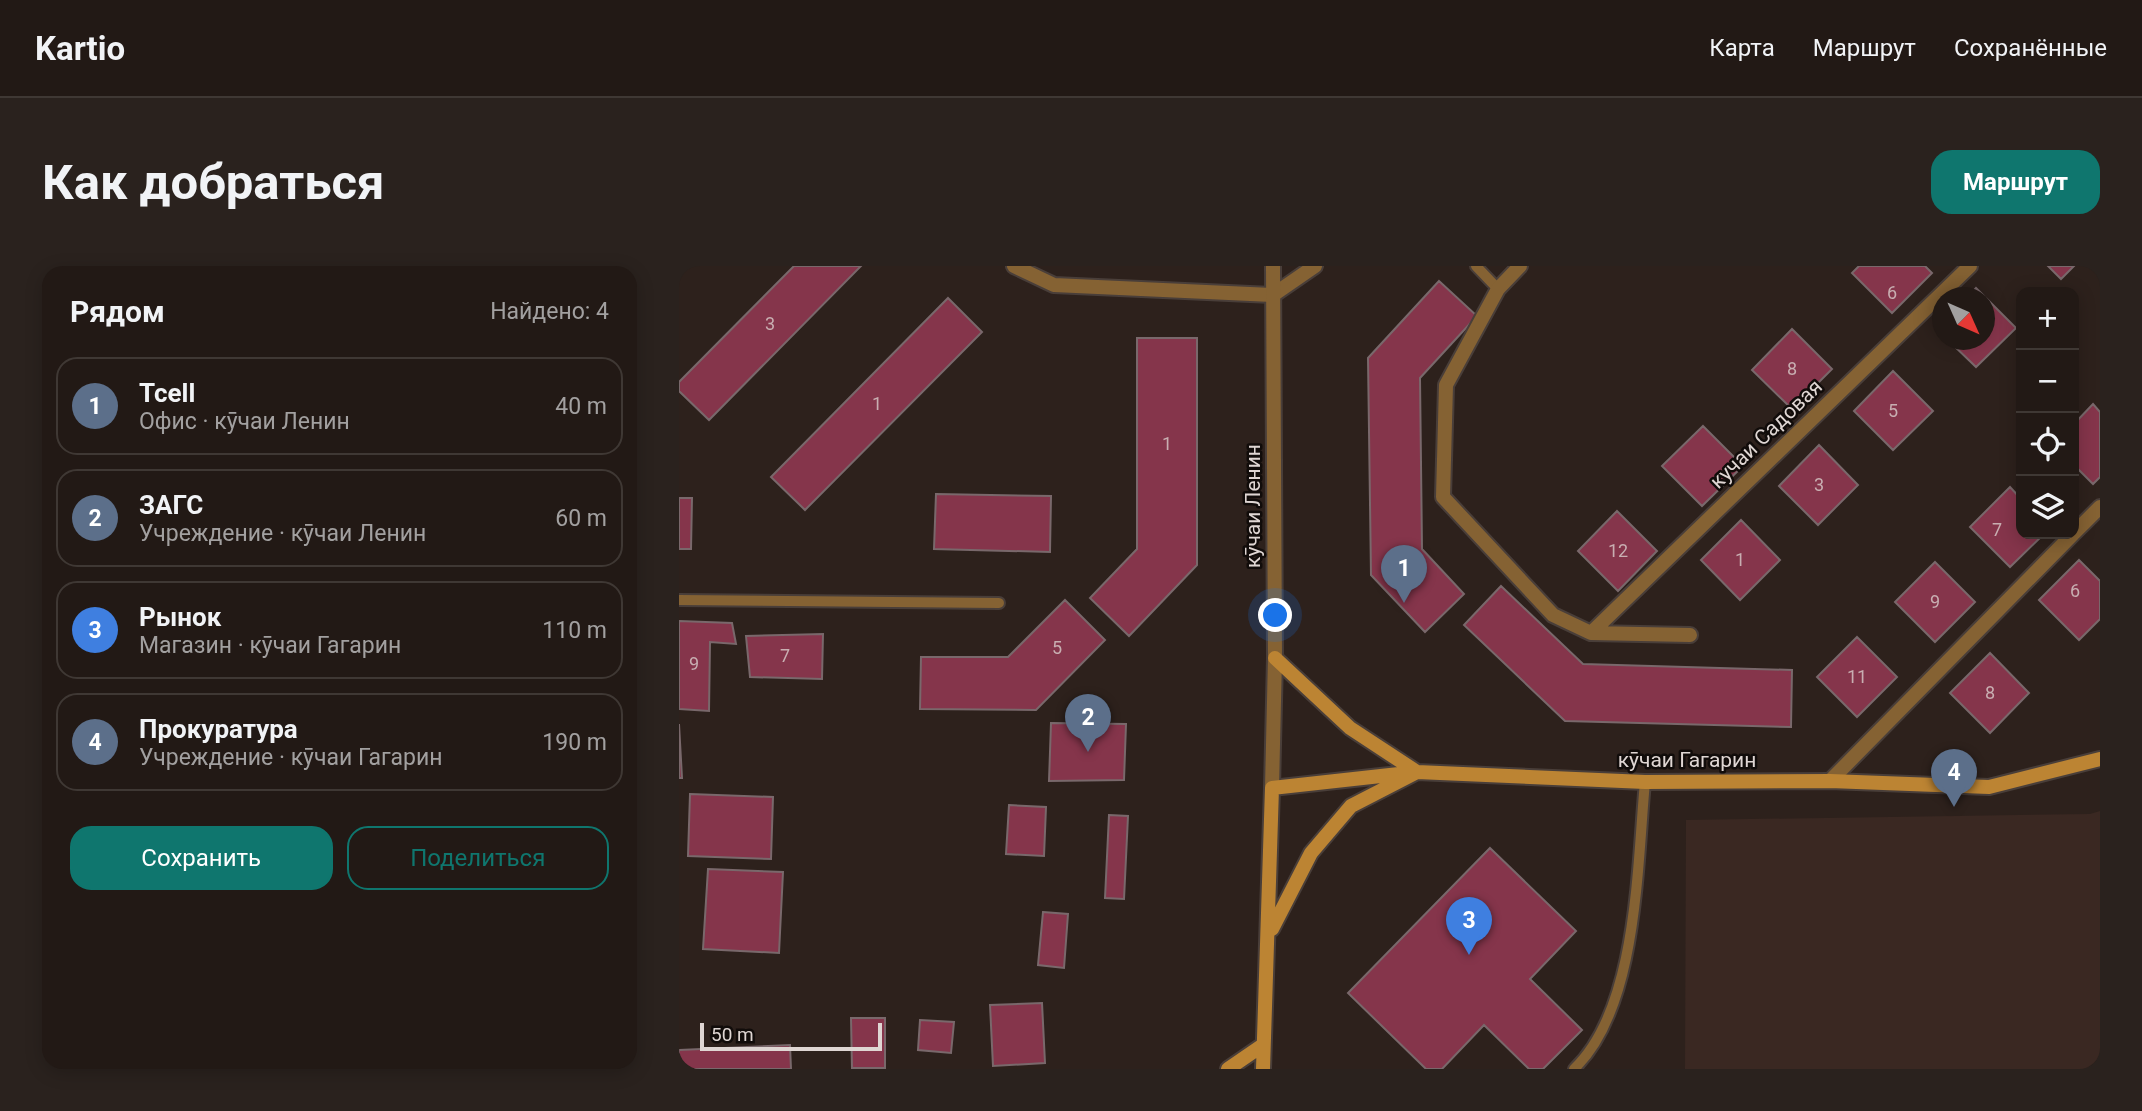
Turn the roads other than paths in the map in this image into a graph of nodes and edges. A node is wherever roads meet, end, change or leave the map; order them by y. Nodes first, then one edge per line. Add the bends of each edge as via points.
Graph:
1 (1014, 266) edge
2 (1273, 266) edge
3 (1315, 266) edge
4 (1476, 266) edge
5 (1520, 266) edge
6 (1970, 266) edge
7 (1498, 289) junction
8 (1273, 295) junction
9 (2100, 507) edge
10 (2079, 529) edge
11 (2069, 539) edge
12 (679, 600) edge
13 (999, 603) dead end
14 (1591, 633) junction
15 (1690, 635) dead end
16 (1275, 658) junction
17 (2100, 759) edge
18 (1417, 772) junction
19 (1830, 781) junction
20 (1645, 782) junction
21 (1272, 788) junction
22 (1270, 933) junction
23 (1263, 1045) junction
24 (1228, 1069) edge
25 (1263, 1069) edge
26 (1574, 1069) edge

1 - 8 street via 1053,285
2 - 8 street, кӯчаи Ленин
3 - 8 street
4 - 7 lane
5 - 7 street
6 - 14 street, кучаи Садовая
7 - 14 street via 1446,385 1443,497 1552,615
8 - 16 street, кӯчаи Ленин
9 - 10 street
11 - 19 street
12 - 13 lane
14 - 15 street
16 - 18 main road via 1350,728
16 - 21 street, кӯчаи Ленин
17 - 19 main road, кӯчаи Гагарин via 1990,787
18 - 20 main road, кӯчаи Гагарин
18 - 21 main road, кӯчаи Гагарин
18 - 22 main road via 1351,806 1311,853
19 - 20 main road, кӯчаи Гагарин
20 - 26 lane via 1628,961 1608,1018
21 - 22 main road
22 - 23 main road
23 - 24 main road
23 - 25 main road

